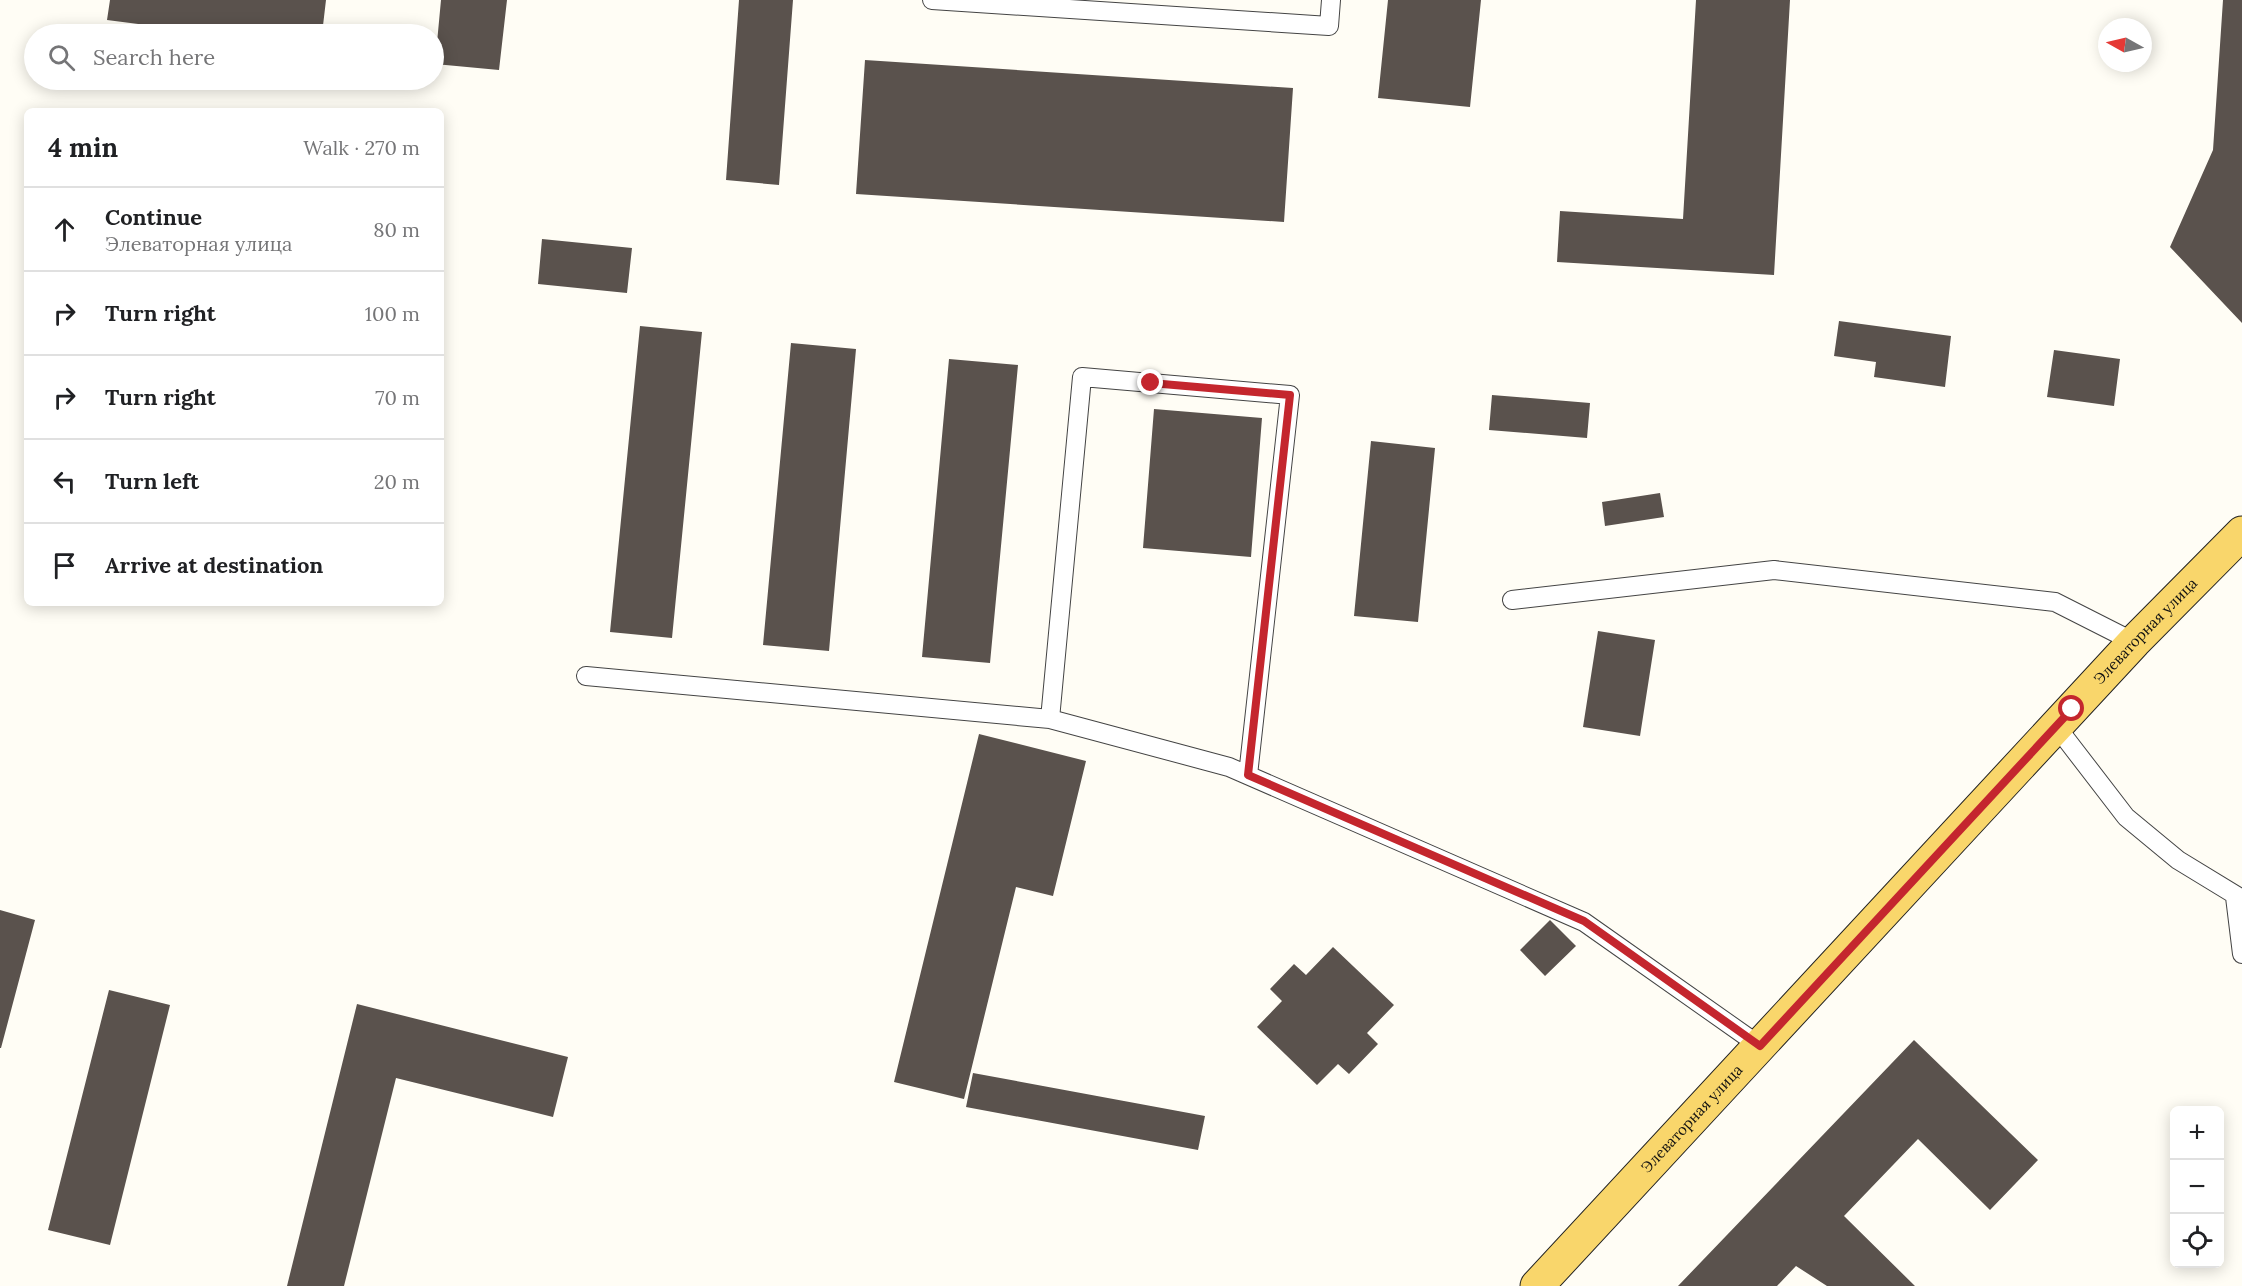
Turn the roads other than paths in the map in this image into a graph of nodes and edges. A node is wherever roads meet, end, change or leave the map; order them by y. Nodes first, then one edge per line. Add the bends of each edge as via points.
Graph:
1 (932, 0) edge
2 (1331, 0) edge
3 (2242, 533) edge
4 (1512, 600) dead end
5 (2134, 642) junction
6 (586, 676) dead end
7 (1050, 719) junction
8 (2056, 726) junction
9 (1248, 775) junction
10 (2239, 898) edge
11 (2242, 954) edge
12 (1760, 1046) junction
13 (1537, 1286) edge

1 - 2 lane via 1329,26
3 - 5 main road, Элеваторная улица
4 - 5 lane via 1774,570 2055,602
5 - 8 main road, Элеваторная улица
6 - 7 lane
7 - 9 lane
7 - 9 lane via 1082,377 1290,395
8 - 10 lane via 2126,817 2178,860
8 - 12 main road, Элеваторная улица
9 - 12 lane via 1584,921
10 - 11 lane
12 - 13 main road, Элеваторная улица

